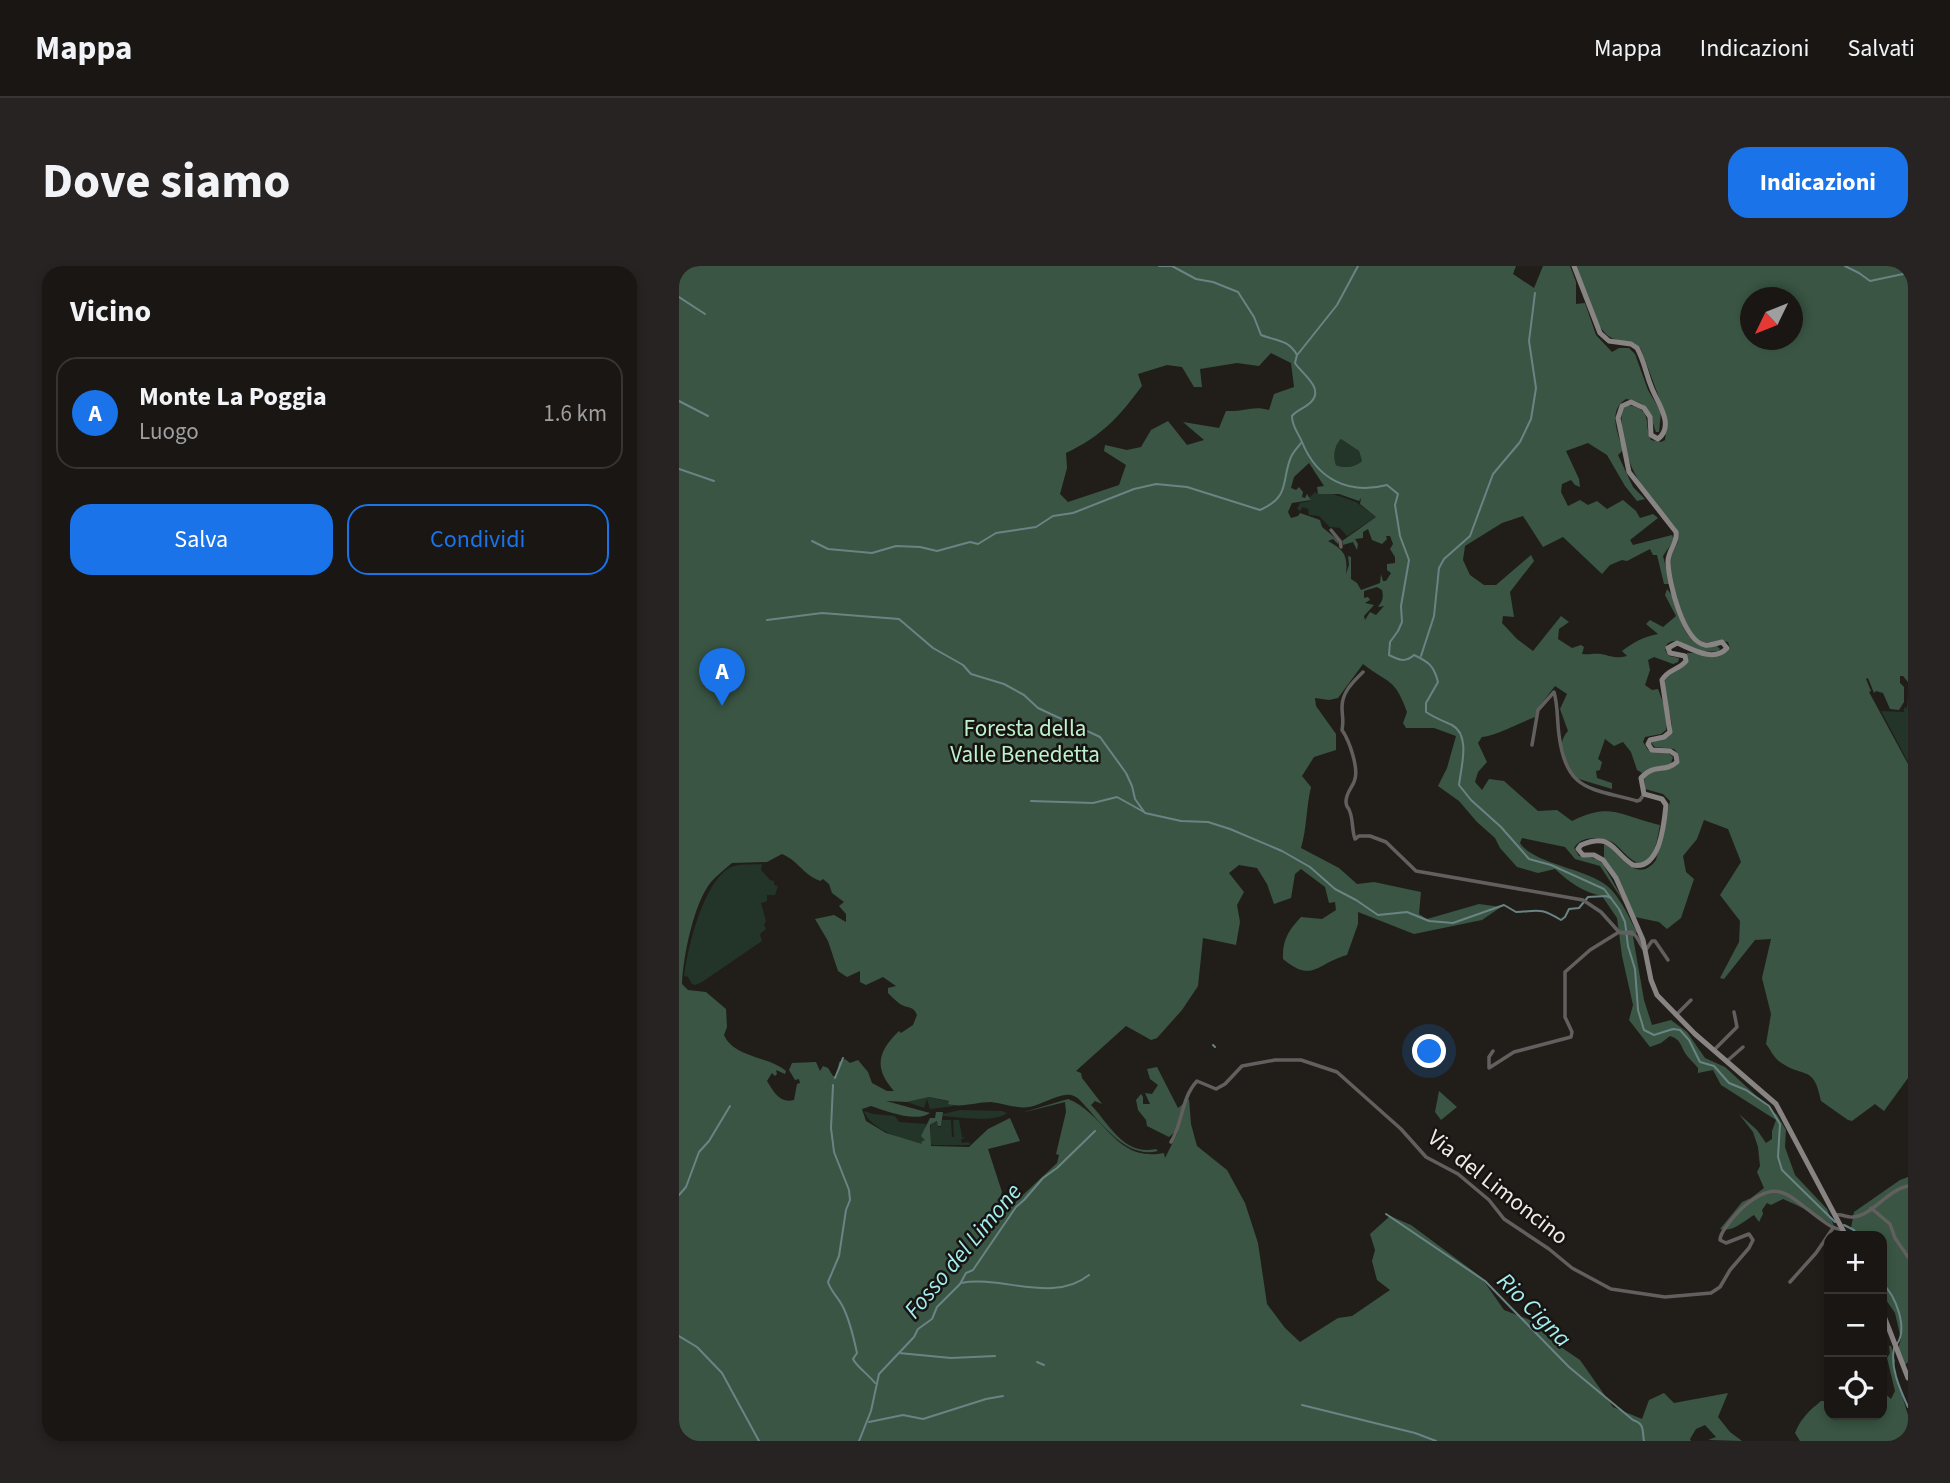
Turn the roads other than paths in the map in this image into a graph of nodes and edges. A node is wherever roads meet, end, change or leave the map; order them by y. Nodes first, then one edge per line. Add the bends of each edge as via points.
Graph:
1 (1574, 266) edge
2 (1331, 530) dead end
3 (1341, 547) dead end
4 (1363, 672) dead end
5 (1532, 745) dead end
6 (1644, 794) junction
7 (1620, 932) junction
8 (1645, 950) junction
9 (1668, 960) dead end
10 (1691, 1000) dead end
11 (1734, 1012) dead end
12 (1675, 1015) junction
13 (1743, 1047) dead end
14 (1714, 1050) junction
15 (1493, 1051) dead end
16 (1727, 1061) junction
17 (1171, 1142) dead end
18 (1908, 1186) edge
19 (1871, 1208) junction
20 (1837, 1217) junction
21 (1833, 1228) junction
22 (1844, 1231) edge
23 (1908, 1257) edge
24 (1790, 1282) dead end
25 (1887, 1325) edge
26 (1908, 1378) edge

1 - 6 main road via 1597,330 1609,341 1637,348 1662,406 1664,431 1658,439 1651,435 1647,413 1635,403 1622,406 1618,418 1631,475 1676,532 1668,565 1686,629 1703,644 1722,642 1727,648 1713,654 1677,643 1668,648 1686,661 1663,680 1670,732 1648,744 1652,750 1673,752 1677,760 1671,767 1652,769 1643,776
2 - 3 street
4 - 7 street via 1345,692 1342,707 1342,730 1356,767 1346,804 1355,839 1370,836 1386,842 1416,871 1583,901
5 - 6 street via 1538,710 1554,692 1561,752 1574,779 1637,801
6 - 8 main road via 1662,799 1666,805 1656,853 1648,864 1630,863 1607,842 1583,843 1579,849 1608,865
7 - 8 street, bridge via 1637,934
7 - 15 street via 1565,972 1565,1017 1571,1038 1514,1052 1489,1068
8 - 9 street via 1655,941
8 - 12 main road via 1653,987
10 - 12 street
11 - 14 street via 1737,1027
12 - 14 main road
13 - 16 street
14 - 16 main road
16 - 20 main road via 1776,1104
17 - 21 street, Via del Limoncino via 1197,1081 1216,1089 1242,1066 1301,1060 1337,1072 1426,1157 1458,1174 1504,1219 1572,1268 1611,1289 1665,1297 1718,1290 1753,1240 1745,1234 1725,1243 1720,1234 1742,1208 1768,1191 1791,1197
18 - 19 street
19 - 20 street via 1854,1217
19 - 23 street via 1890,1224
20 - 22 main road
21 - 22 street, Via del Limoncino
21 - 24 street
25 - 26 main road

